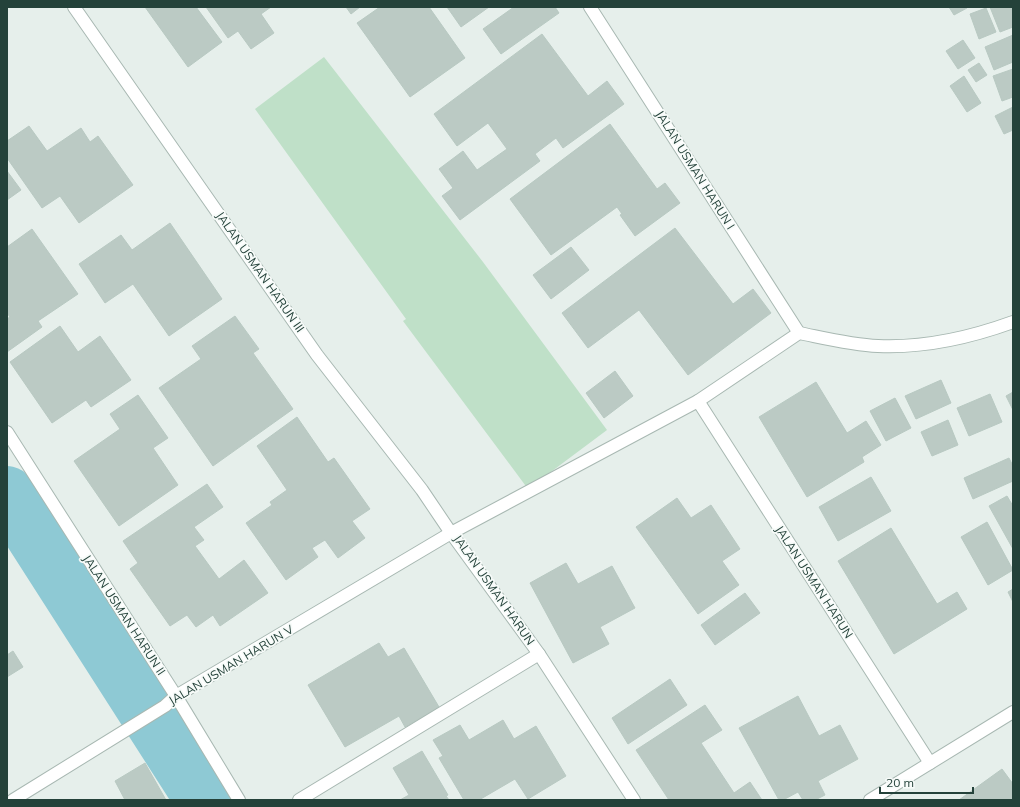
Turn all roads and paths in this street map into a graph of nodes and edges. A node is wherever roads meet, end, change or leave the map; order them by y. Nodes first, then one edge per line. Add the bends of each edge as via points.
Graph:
1 (74, 7) edge
2 (590, 7) edge
3 (1013, 322) edge
4 (798, 333) junction
5 (698, 401) junction
6 (7, 432) edge
7 (452, 533) junction
8 (539, 654) junction
9 (176, 696) junction
10 (1013, 712) edge
11 (930, 763) junction
12 (13, 800) edge
13 (239, 800) edge
14 (299, 800) edge
15 (634, 800) edge
16 (870, 800) edge

1 - 7 street, JALAN USMAN HARUN III via 317,355 422,490
2 - 4 street, JALAN USMAN HARUN I
3 - 4 street via 986,332 943,342 877,346
4 - 5 street, JALAN USMAN HARUN
5 - 7 street, JALAN USMAN HARUN
5 - 11 street, JALAN USMAN HARUN
6 - 9 street, JALAN USMAN HARUN II
7 - 8 street, JALAN USMAN HARUN
7 - 9 street, JALAN USMAN HARUN V
8 - 14 street
8 - 15 street, JALAN USMAN HARUN
9 - 12 street, JALAN USMAN HARUN V
9 - 13 street, JALAN USMAN HARUN II
10 - 11 street
11 - 16 street

